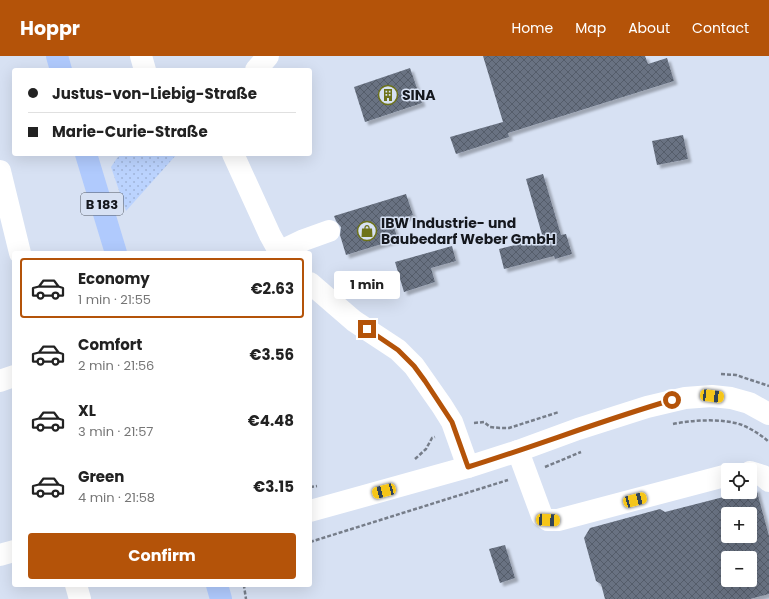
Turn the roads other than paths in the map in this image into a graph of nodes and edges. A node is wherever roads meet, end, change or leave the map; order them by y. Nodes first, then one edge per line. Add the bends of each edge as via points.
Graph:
1 (57, 56) edge
2 (141, 56) edge
3 (268, 56) edge
4 (60, 68) edge
5 (144, 68) edge
6 (258, 68) edge
7 (88, 156) edge
8 (234, 156) edge
9 (0, 171) edge
10 (329, 231) dead end
11 (20, 251) edge
12 (115, 251) edge
13 (279, 251) edge
14 (282, 251) edge
15 (312, 285) edge
16 (12, 377) edge
17 (0, 381) edge
18 (769, 414) edge
19 (518, 451) junction
20 (468, 467) junction
21 (757, 474) edge
22 (721, 477) edge
23 (769, 481) edge
24 (312, 511) edge
25 (12, 552) edge
26 (0, 555) edge
27 (218, 587) edge
28 (221, 599) edge

1 - 4 main road
2 - 5 street
3 - 6 street
7 - 12 main road, B 183
8 - 13 street
9 - 11 street
10 - 14 street
15 - 20 street via 354,321 398,350 414,366 442,406 454,429
16 - 17 street
18 - 19 street via 750,403 731,398 685,398 647,407
19 - 20 street
19 - 22 street via 542,516 548,520 558,520
20 - 24 street
21 - 23 street
25 - 26 street
27 - 28 main road

